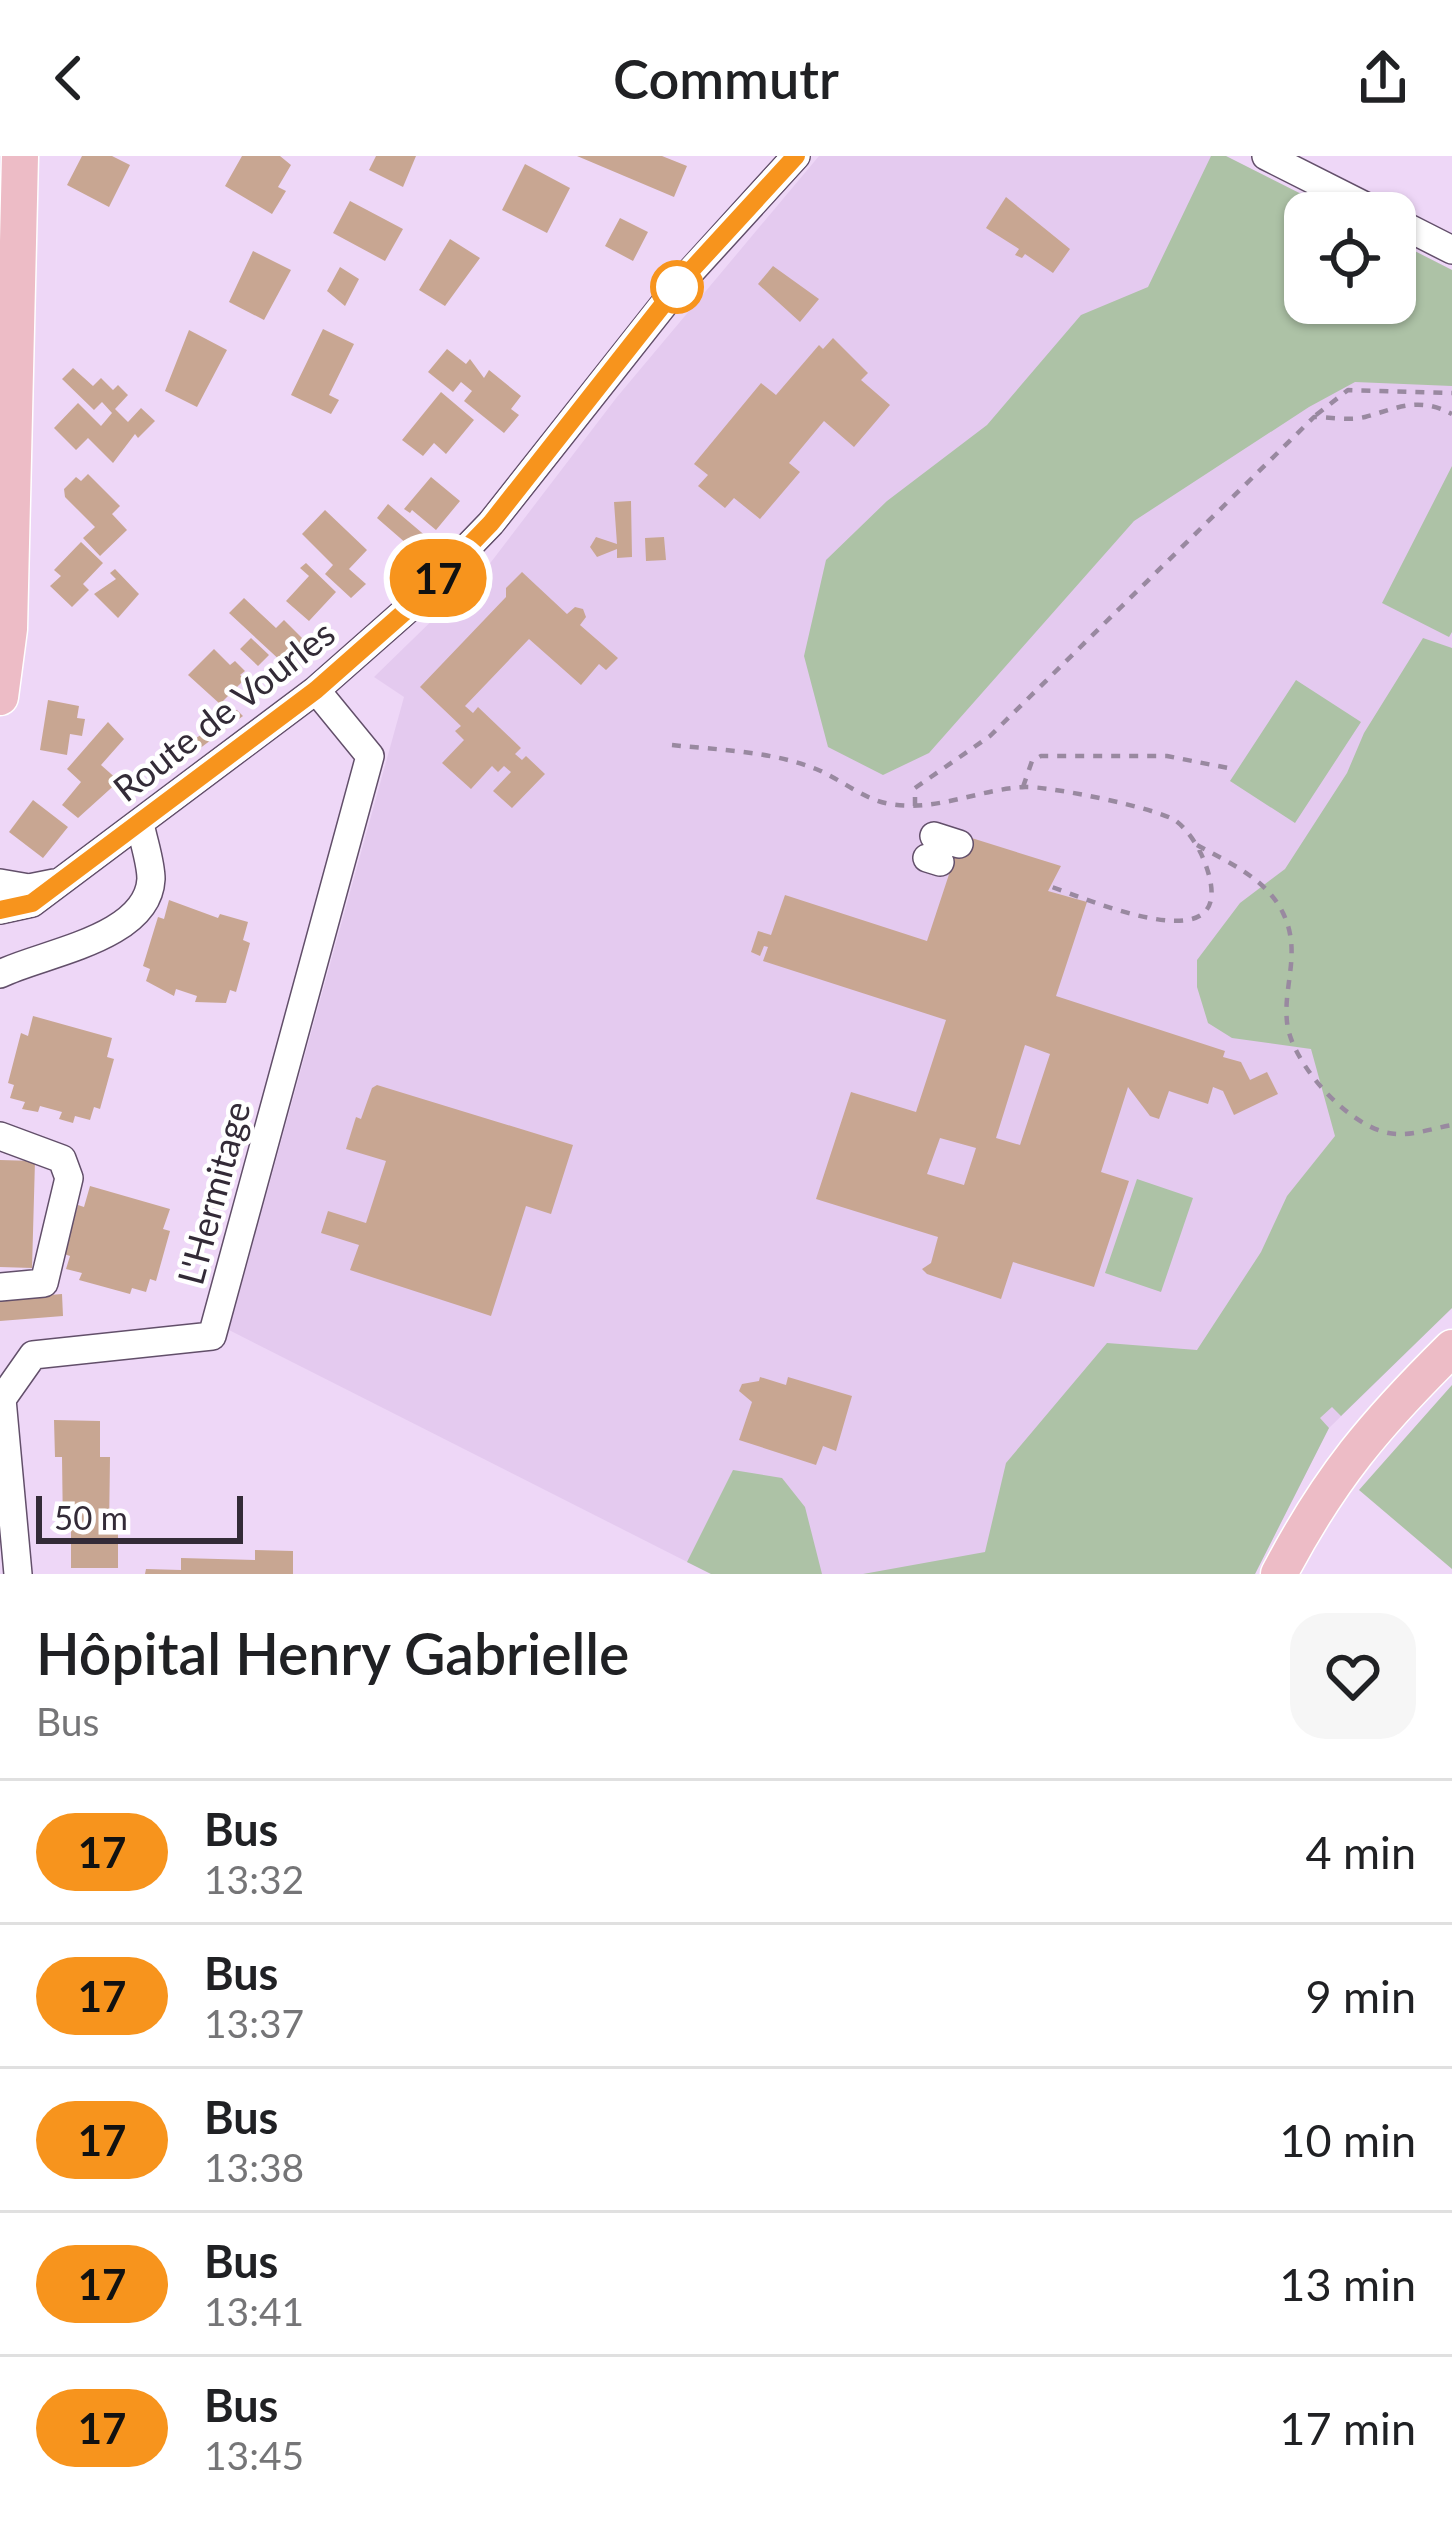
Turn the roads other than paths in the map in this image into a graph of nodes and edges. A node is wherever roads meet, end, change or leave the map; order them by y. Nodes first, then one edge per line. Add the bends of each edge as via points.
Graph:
1 (20, 156) edge
2 (796, 156) edge
3 (1266, 156) edge
4 (1337, 192) edge
5 (1416, 232) edge
6 (1452, 250) edge
7 (9, 276) edge
8 (316, 690) junction
9 (0, 698) edge
10 (140, 823) junction
11 (64, 879) junction
12 (0, 883) edge
13 (0, 910) edge
14 (0, 974) edge
15 (0, 1136) edge
16 (0, 1287) edge
17 (1452, 1348) edge
18 (18, 1574) edge
19 (1279, 1574) edge

1 - 7 main road
2 - 8 street, Route de Vourles via 684,278 491,523
3 - 4 street
5 - 6 street
7 - 9 main road via 9,628
8 - 10 street, Route de Vourles
8 - 18 street, L'Hermitage via 370,755 212,1336 33,1355 2,1400
10 - 11 street, Route de Vourles
10 - 14 street via 151,879 141,909 82,947
11 - 12 street via 28,888
11 - 13 street, Route de Vourles via 32,903
15 - 16 street via 62,1160 69,1178 44,1283
17 - 19 main road via 1372,1426 1313,1508

